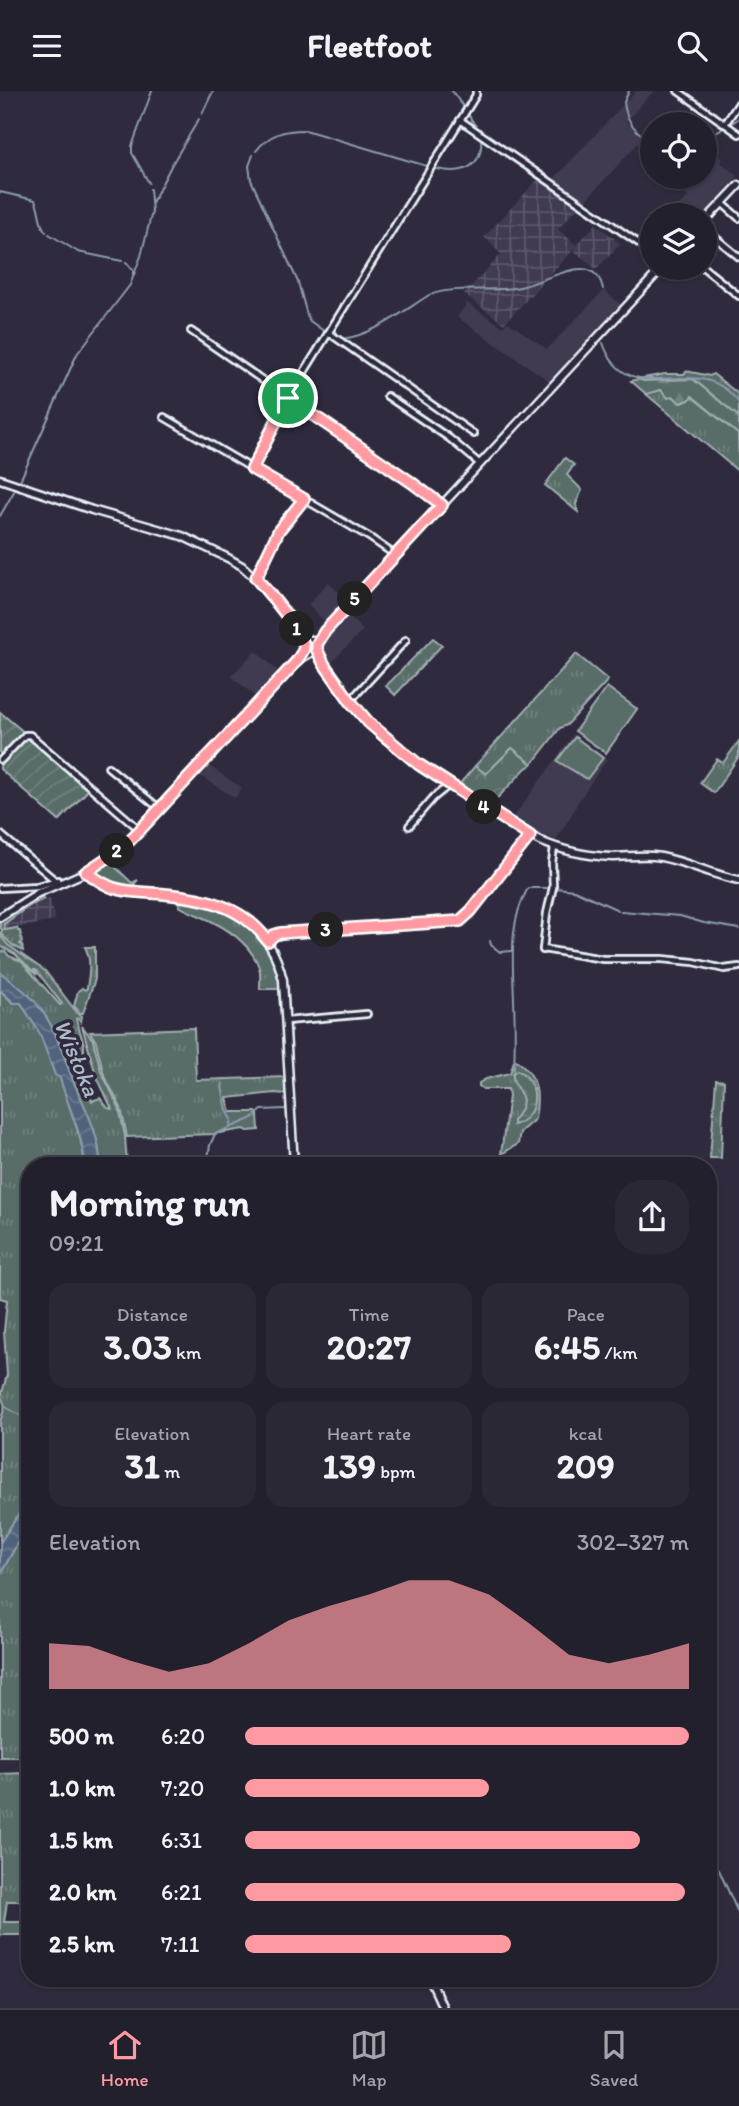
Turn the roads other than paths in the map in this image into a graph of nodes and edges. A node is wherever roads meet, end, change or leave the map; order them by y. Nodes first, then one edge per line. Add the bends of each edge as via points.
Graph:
1 (476, 91) edge
2 (678, 91) edge
3 (739, 103) edge
4 (460, 120) junction
5 (725, 124) junction
6 (739, 134) edge
7 (739, 185) edge
8 (722, 203) junction
9 (717, 208) edge
10 (739, 218) edge
11 (717, 239) edge
12 (640, 244) edge
13 (739, 257) edge
14 (717, 278) edge
15 (651, 280) edge
16 (739, 296) edge
17 (191, 331) dead end
18 (329, 333) junction
19 (387, 396) dead end
20 (288, 398) junction
21 (164, 417) dead end
22 (474, 434) dead end
23 (480, 464) junction
24 (252, 469) junction
25 (0, 479) edge
26 (304, 499) junction
27 (442, 505) junction
28 (396, 555) junction
29 (256, 578) junction
30 (406, 640) dead end
31 (311, 646) junction
32 (350, 701) junction
33 (1, 760) edge
34 (108, 767) dead end
35 (449, 785) junction
36 (160, 809) junction
37 (409, 826) dead end
38 (140, 830) junction
39 (0, 834) edge
40 (530, 836) junction
41 (554, 847) junction
42 (86, 872) junction
43 (739, 880) edge
44 (58, 882) junction
45 (0, 888) edge
46 (0, 917) edge
47 (268, 941) junction
48 (739, 967) edge
49 (367, 1014) dead end
50 (286, 1021) junction
51 (294, 1157) edge
52 (434, 1987) edge
53 (443, 2008) edge

1 - 4 street
2 - 5 street
3 - 5 street
4 - 12 street
4 - 18 street
5 - 6 street
7 - 8 street
8 - 9 street
8 - 10 street
11 - 13 street
14 - 16 street
15 - 23 street
17 - 20 street
18 - 20 street
18 - 22 street
19 - 23 street
20 - 24 street
20 - 27 street
21 - 24 street
23 - 27 street
24 - 26 street
25 - 29 street via 182,536 243,566
26 - 28 street
26 - 29 street via 279,530
27 - 28 street
28 - 31 street
29 - 31 street
30 - 32 street
31 - 32 street
31 - 36 street
32 - 35 street via 382,736
33 - 38 street via 30,735
34 - 36 street
35 - 37 street
35 - 40 street
36 - 38 street
38 - 42 street
39 - 44 street
40 - 41 street
40 - 47 street via 460,921 281,933
41 - 43 street via 602,856 657,856
41 - 48 street via 543,951
42 - 44 street
42 - 47 street via 120,890 212,901 246,918
44 - 45 street
44 - 46 street
47 - 50 street via 283,980
49 - 50 street
50 - 51 street
52 - 53 street

